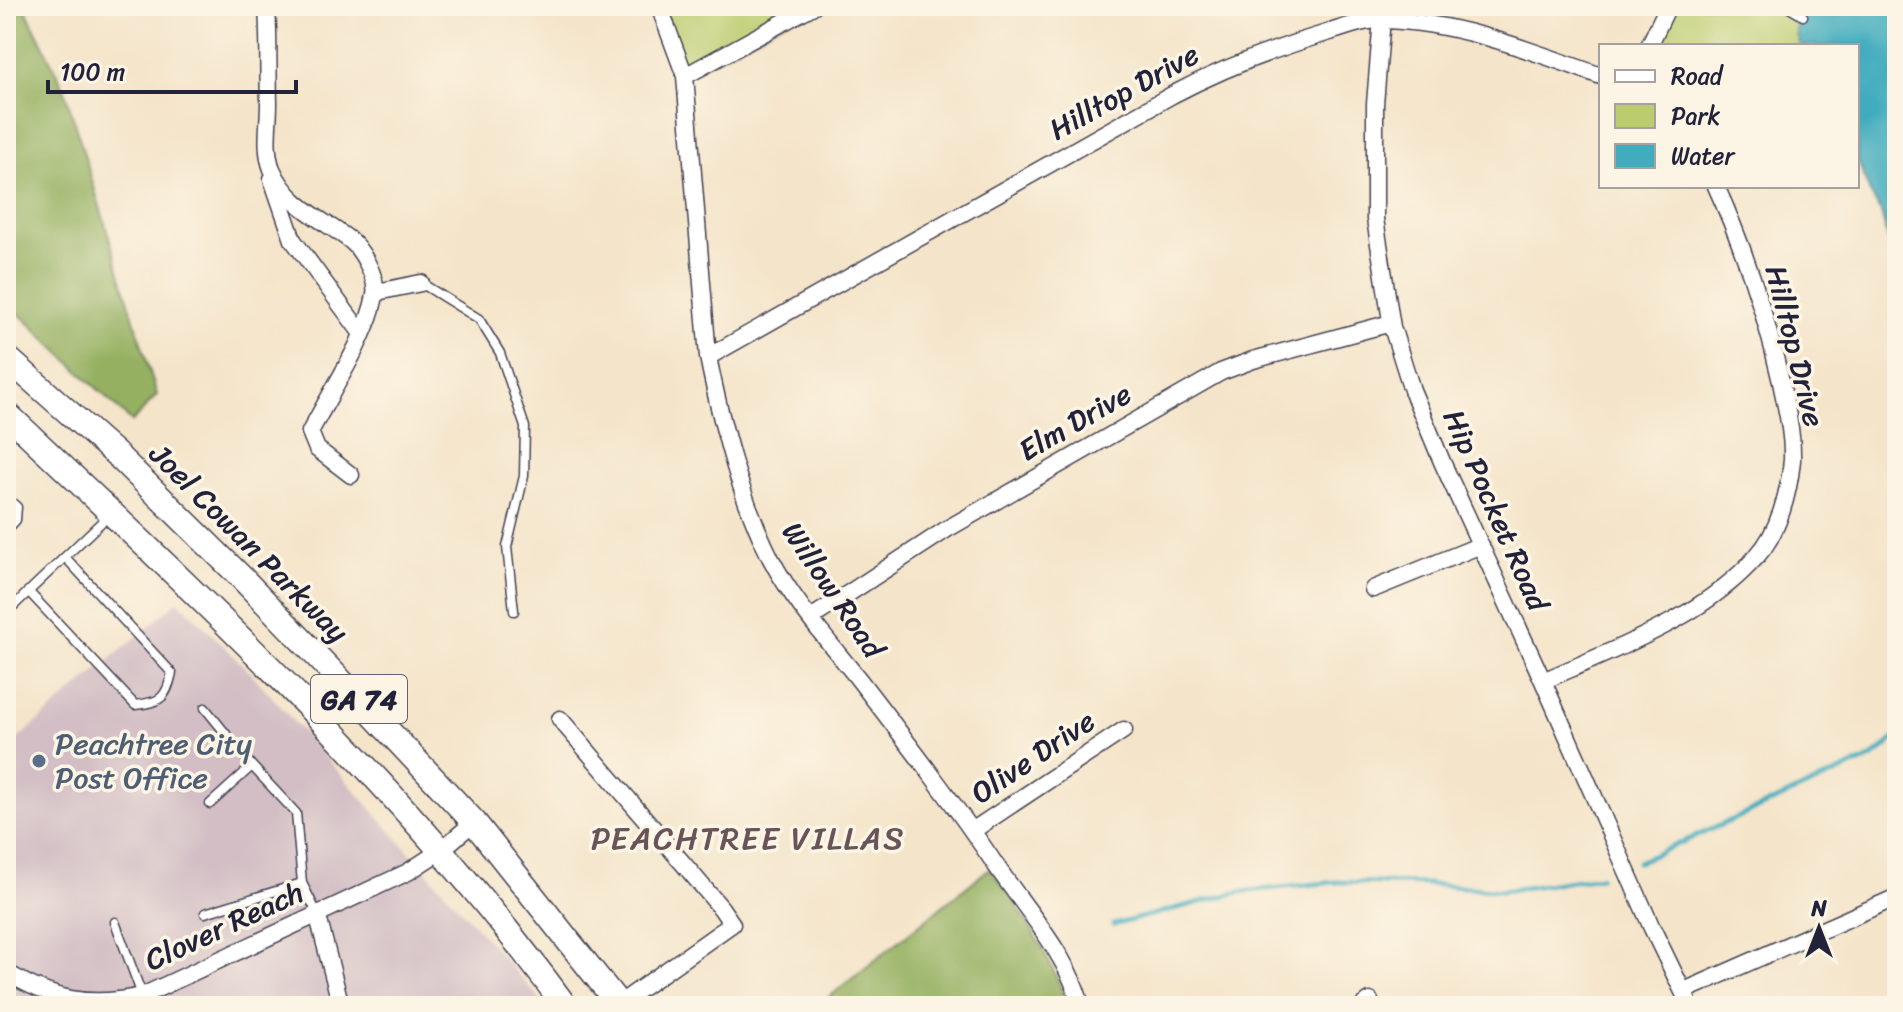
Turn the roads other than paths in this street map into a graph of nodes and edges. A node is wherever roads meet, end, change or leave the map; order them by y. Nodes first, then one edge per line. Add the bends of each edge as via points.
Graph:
1 (267, 6) edge
2 (659, 6) edge
3 (813, 6) edge
4 (1668, 6) edge
5 (1786, 6) edge
6 (1382, 13) edge
7 (1803, 16) dead end
8 (1650, 44) edge
9 (1599, 75) edge
10 (685, 76) junction
11 (270, 165) junction
12 (1717, 188) edge
13 (421, 283) joint
14 (377, 292) junction
15 (1391, 323) junction
16 (362, 334) junction
17 (6, 357) edge
18 (708, 357) junction
19 (6, 413) edge
20 (351, 475) dead end
21 (7, 500) edge
22 (111, 513) junction
23 (6, 531) edge
24 (1481, 545) junction
25 (65, 557) junction
26 (1373, 589) dead end
27 (28, 591) junction
28 (514, 611) dead end
29 (6, 613) edge
30 (811, 618) junction
31 (1543, 681) junction
32 (205, 708) dead end
33 (560, 719) dead end
34 (1124, 730) dead end
35 (252, 766) junction
36 (210, 804) dead end
37 (474, 822) junction
38 (972, 831) junction
39 (440, 851) junction
40 (302, 883) junction
41 (1897, 897) edge
42 (205, 913) dead end
43 (317, 913) junction
44 (115, 922) dead end
45 (6, 972) edge
46 (142, 996) junction
47 (1687, 998) edge
48 (89, 1004) edge
49 (620, 1005) edge
50 (341, 1006) edge
51 (565, 1006) edge
52 (1081, 1006) edge

1 - 11 street
2 - 10 street, Willow Road
3 - 10 street
4 - 8 street
5 - 7 lane
6 - 9 street, Hilltop Drive via 1507,43
6 - 15 street, Hip Pocket Road via 1375,219
6 - 18 street, Hilltop Drive via 1209,76
10 - 18 street, Willow Road
11 - 14 street via 295,203 350,239 365,257
11 - 16 street via 293,240
12 - 31 street, Hilltop Drive via 1758,299 1790,425 1792,461 1778,519 1759,554 1708,598 1670,622
13 - 14 street
13 - 28 lane via 479,319 500,353 525,427 524,476 507,547
14 - 16 street
15 - 24 street, Hip Pocket Road via 1416,399
15 - 30 street, Elm Drive via 1221,372 947,529
16 - 20 street via 310,432 317,449
17 - 37 main road, Joel Cowan Parkway / GA 74 via 118,456 242,578
18 - 30 street, Willow Road via 746,501 772,561
19 - 22 main road, GA 74
21 - 23 lane via 17,507 16,520
22 - 25 lane
22 - 39 main road, GA 74 via 344,744
24 - 26 street
24 - 31 street, Hip Pocket Road
25 - 27 lane
25 - 27 lane via 172,673 168,691 155,703 135,705
27 - 29 lane
30 - 38 street, Willow Road
31 - 47 street, Hip Pocket Road
32 - 35 lane
33 - 49 street via 732,924
34 - 38 street, Olive Drive
35 - 36 lane
35 - 40 lane via 296,813
37 - 39 street, Clover Reach
37 - 49 main road, Joel Cowan Parkway / GA 74
38 - 52 street, Willow Road via 1057,954
39 - 43 street, Clover Reach
39 - 51 main road, GA 74 via 514,936
40 - 42 lane
40 - 43 lane
41 - 47 street
43 - 46 street, Clover Reach
43 - 50 street
44 - 46 lane
45 - 48 street, Clover Reach via 27,985
46 - 48 street, Clover Reach

